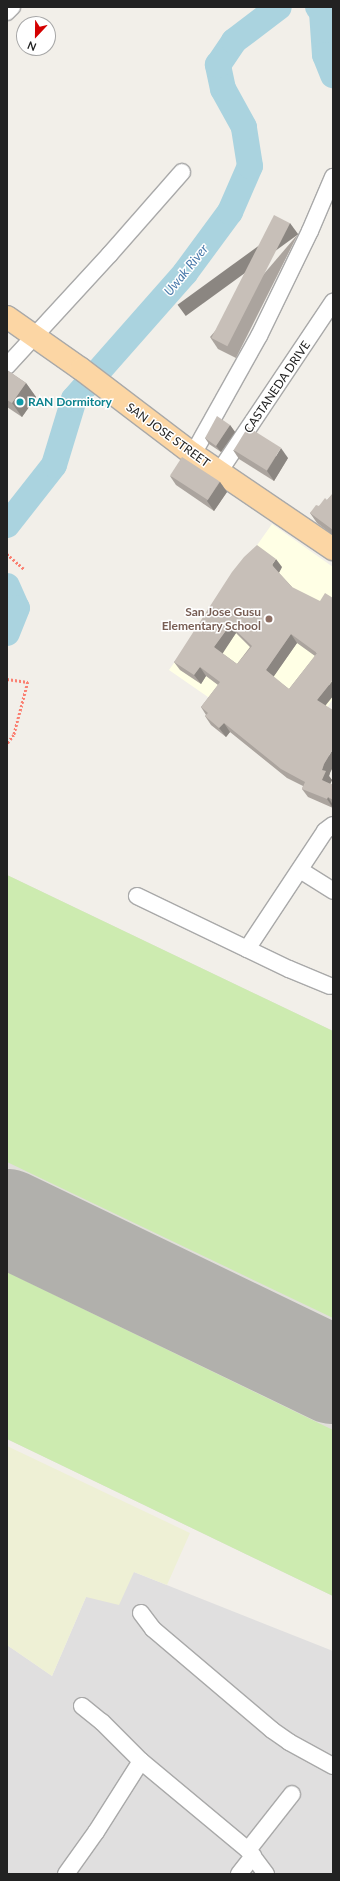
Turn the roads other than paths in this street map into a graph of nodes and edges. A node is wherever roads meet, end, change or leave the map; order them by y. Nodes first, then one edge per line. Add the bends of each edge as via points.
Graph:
1 (12, 7) edge
2 (7, 12) edge
3 (182, 172) dead end
4 (333, 177) edge
5 (333, 302) edge
6 (7, 317) edge
7 (33, 336) junction
8 (7, 366) edge
9 (192, 454) junction
10 (220, 472) junction
11 (333, 549) edge
12 (333, 825) edge
13 (300, 870) junction
14 (333, 891) edge
15 (137, 896) dead end
16 (247, 949) junction
17 (330, 986) dead end
18 (141, 1613) dead end
19 (82, 1706) dead end
20 (141, 1761) junction
21 (333, 1766) edge
22 (292, 1794) dead end
23 (250, 1853) junction
24 (66, 1874) edge
25 (240, 1874) edge
26 (266, 1874) edge

1 - 2 street
3 - 7 street
4 - 9 street via 259,336
5 - 10 street, CASTANEDA DRIVE
6 - 7 main road, SAN JOSE STREET
7 - 8 street
7 - 9 main road, SAN JOSE STREET
9 - 10 main road, SAN JOSE STREET
10 - 11 main road, SAN JOSE STREET
12 - 13 street via 325,831
13 - 14 street
13 - 16 street
15 - 16 street
16 - 17 street
18 - 21 street via 158,1634 272,1730
19 - 20 street
20 - 23 street
20 - 24 street
22 - 23 street
23 - 25 street
23 - 26 street

